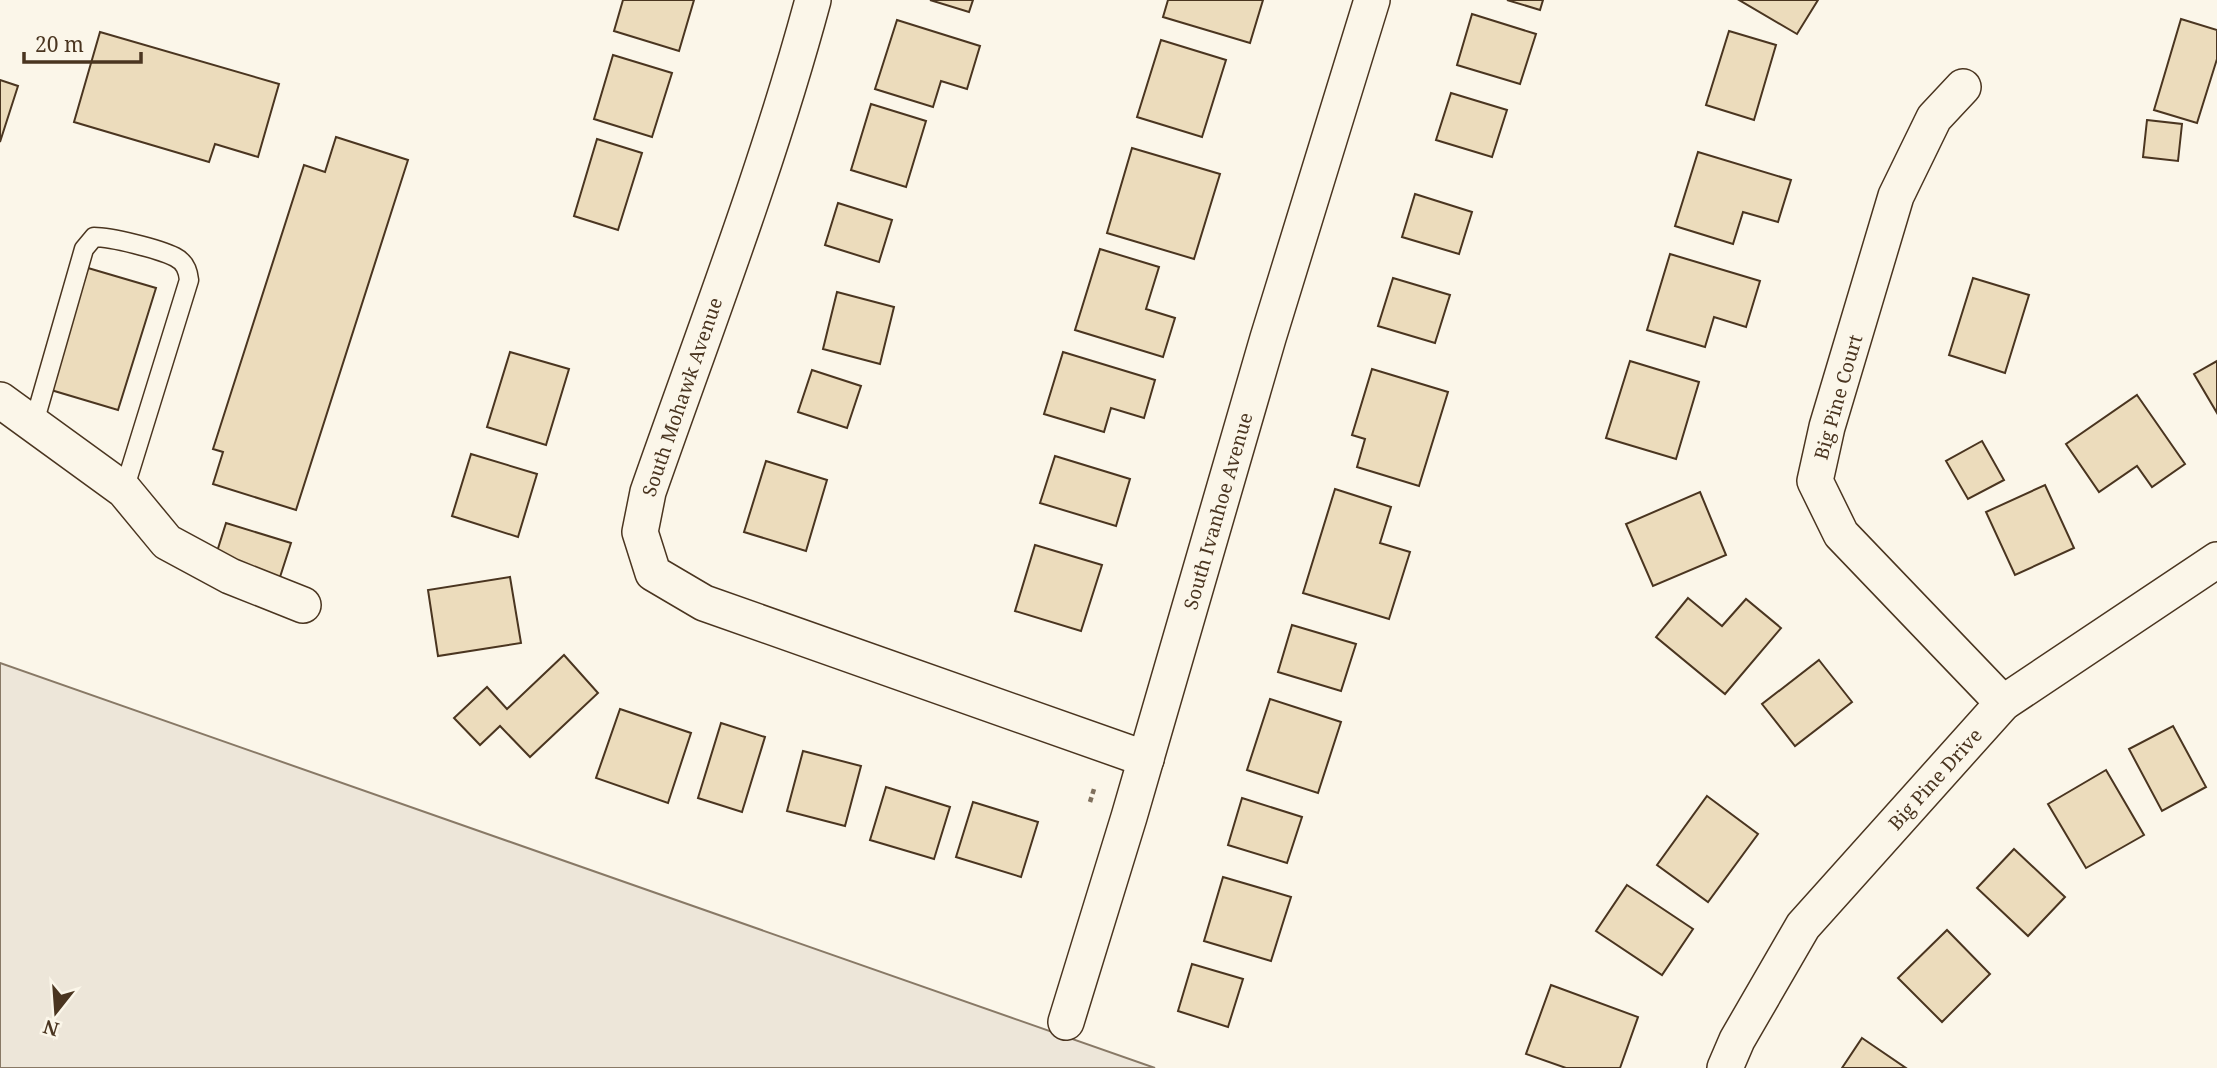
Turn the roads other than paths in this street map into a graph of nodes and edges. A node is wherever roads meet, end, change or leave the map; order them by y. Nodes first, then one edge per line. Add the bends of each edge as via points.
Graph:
1 (813, 0) edge
2 (1371, 0) edge
3 (1963, 86) dead end
4 (0, 400) edge
5 (34, 423) junction
6 (124, 490) junction
7 (2217, 560) edge
8 (303, 605) dead end
9 (2003, 703) junction
10 (1146, 759) junction
11 (1066, 1022) dead end
12 (1726, 1068) edge

1 - 10 street, South Mohawk Avenue via 730,260 648,492 640,532 653,573 704,603
2 - 10 street, South Ivanhoe Avenue
3 - 9 street, Big Pine Court via 1934,118 1896,196 1815,481 1841,534
4 - 5 street
5 - 6 street
5 - 6 lane via 84,248 93,237 108,237 177,258 187,268 189,280
6 - 8 street via 167,542 230,576
7 - 9 street, Big Pine Drive
9 - 12 street, Big Pine Drive via 1803,926 1737,1040
10 - 11 street, South Ivanhoe Avenue

